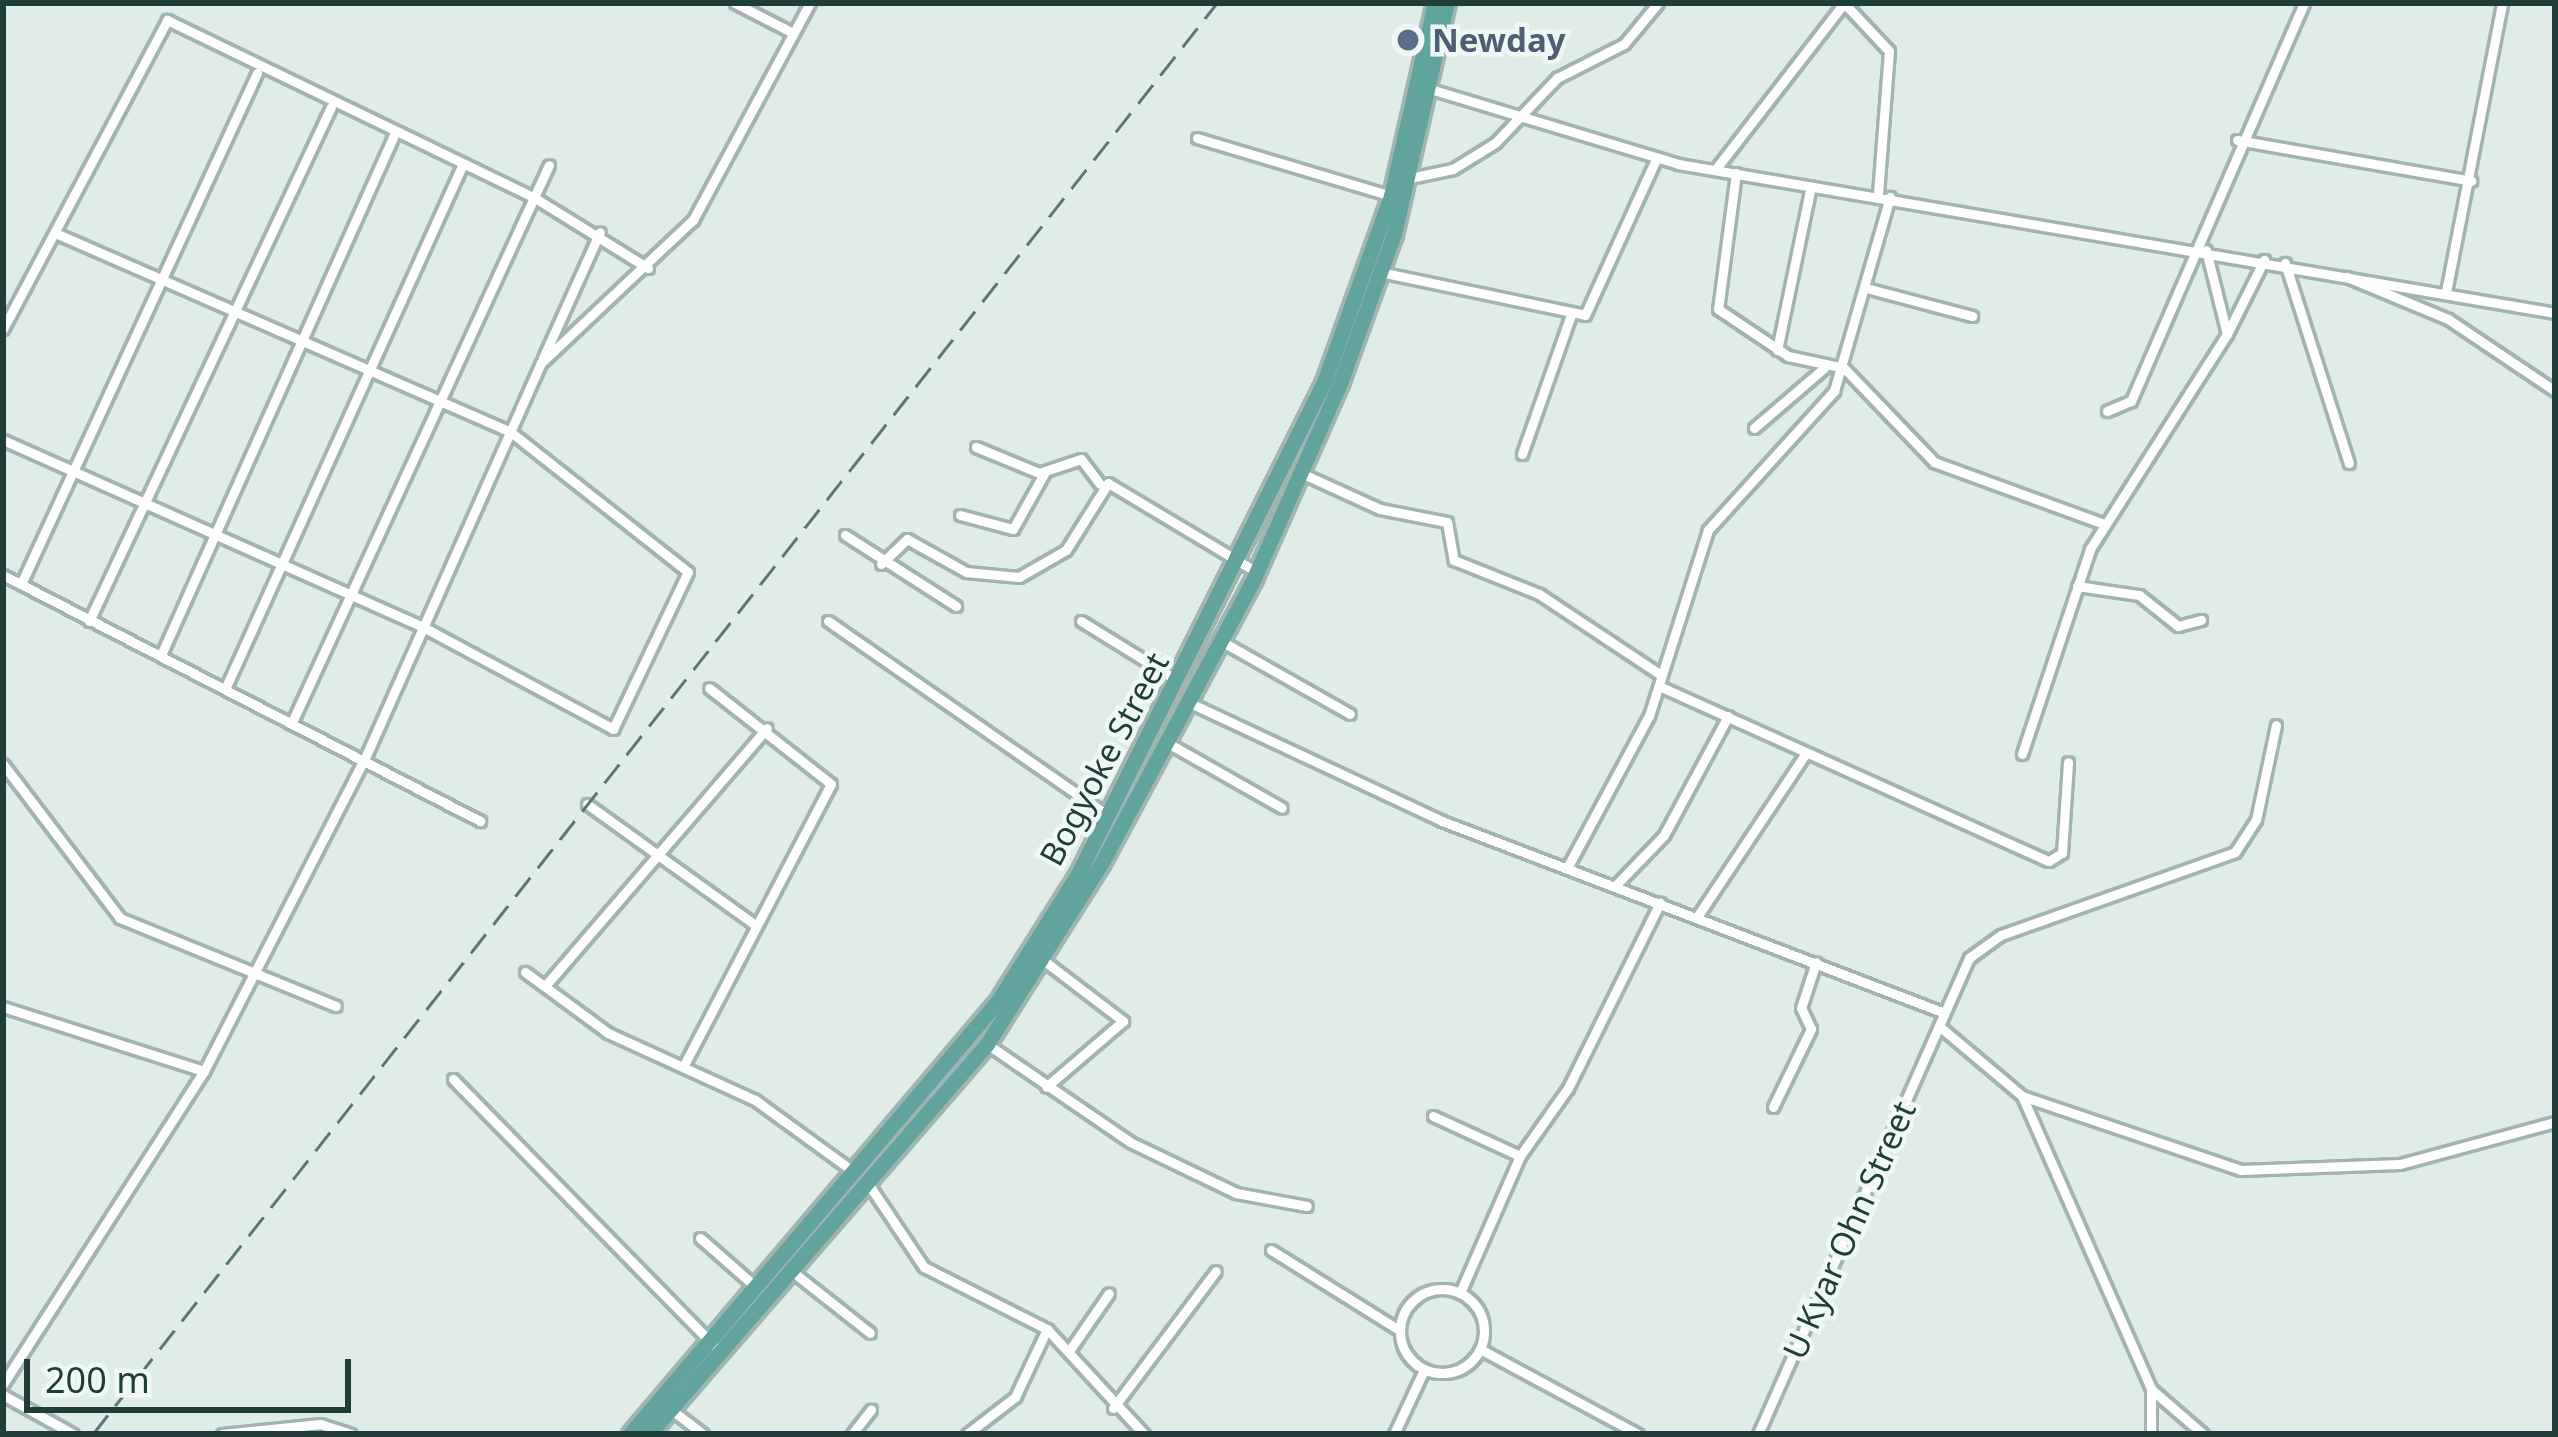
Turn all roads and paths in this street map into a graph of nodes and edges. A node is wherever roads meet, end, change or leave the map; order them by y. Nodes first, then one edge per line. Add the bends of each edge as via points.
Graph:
1 (735, 3) edge
2 (810, 3) edge
3 (1435, 3) edge
4 (1448, 3) edge
5 (1658, 3) edge
6 (1844, 3) edge
7 (2304, 3) edge
8 (2502, 3) edge
9 (793, 33) junction
10 (257, 73) junction
11 (1424, 87) junction
12 (331, 107) junction
13 (1525, 116) junction
14 (394, 135) junction
15 (1197, 138) dead end
16 (2237, 140) junction
17 (1656, 159) junction
18 (549, 165) dead end
19 (462, 166) junction
20 (1715, 170) junction
21 (1736, 173) junction
22 (2471, 181) junction
23 (1811, 186) junction
24 (1400, 188) junction
25 (1878, 195) junction
26 (535, 197) junction
27 (1890, 197) junction
28 (600, 232) junction
29 (57, 234) junction
30 (2189, 248) junction
31 (2206, 250) junction
32 (2264, 260) junction
33 (2285, 263) junction
34 (649, 268) junction
35 (1374, 271) junction
36 (2343, 274) junction
37 (162, 281) junction
38 (1866, 288) junction
39 (2446, 292) junction
40 (232, 314) junction
41 (2555, 314) edge
42 (1571, 315) junction
43 (1972, 316) dead end
44 (3, 329) edge
45 (2227, 334) junction
46 (300, 344) junction
47 (1777, 350) junction
48 (541, 363) junction
49 (1824, 368) junction
50 (1844, 368) junction
51 (368, 374) junction
52 (2555, 391) edge
53 (438, 406) junction
54 (2107, 411) dead end
55 (1754, 428) dead end
56 (511, 432) junction
57 (3, 440) edge
58 (976, 446) dead end
59 (1522, 454) dead end
60 (2349, 463) dead end
61 (1045, 472) junction
62 (1301, 472) junction
63 (75, 473) junction
64 (1100, 484) junction
65 (143, 504) junction
66 (960, 515) dead end
67 (2104, 524) junction
68 (845, 535) dead end
69 (214, 536) junction
70 (1240, 563) junction
71 (881, 564) junction
72 (281, 567) junction
73 (1257, 572) junction
74 (3, 575) edge
75 (21, 584) junction
76 (2078, 586) junction
77 (349, 598) junction
78 (956, 606) dead end
79 (829, 620) dead end
80 (2200, 620) dead end
81 (89, 621) junction
82 (1081, 621) dead end
83 (423, 628) junction
84 (1221, 641) junction
85 (161, 655) junction
86 (1660, 681) junction
87 (1179, 682) junction
88 (226, 688) junction
89 (709, 688) dead end
90 (1188, 702) junction
91 (1350, 714) dead end
92 (1728, 716) junction
93 (293, 720) junction
94 (2276, 724) dead end
95 (767, 728) junction
96 (1166, 742) junction
97 (2022, 754) dead end
98 (1804, 756) junction
99 (365, 758) junction
100 (2068, 763) dead end
101 (3, 764) edge
102 (586, 804) dead end
103 (1282, 808) dead end
104 (1109, 816) junction
105 (480, 821) dead end
106 (653, 859) junction
107 (1568, 868) junction
108 (1615, 886) junction
109 (1660, 903) junction
110 (1697, 917) junction
111 (754, 924) junction
112 (1043, 961) junction
113 (1816, 962) junction
114 (525, 972) dead end
115 (251, 974) junction
116 (544, 986) junction
117 (336, 1006) dead end
118 (3, 1007) edge
119 (1942, 1012) junction
120 (1940, 1026) junction
121 (987, 1044) junction
122 (684, 1065) junction
123 (204, 1071) junction
124 (454, 1079) dead end
125 (1046, 1087) junction
126 (2022, 1096) junction
127 (1773, 1108) dead end
128 (1432, 1116) dead end
129 (2555, 1122) edge
130 (1520, 1156) junction
131 (861, 1178) junction
132 (1307, 1206) dead end
133 (700, 1238) dead end
134 (1271, 1250) dead end
135 (789, 1269) junction
136 (1216, 1271) dead end
137 (756, 1287) junction
138 (1109, 1293) dead end
139 (1460, 1293) junction
140 (1047, 1329) junction
141 (1400, 1330) junction
142 (870, 1333) dead end
143 (713, 1347) junction
144 (1480, 1349) junction
145 (1069, 1351) junction
146 (1424, 1370) junction
147 (3, 1384) edge
148 (2151, 1389) junction
149 (3, 1396) edge
150 (664, 1404) junction
151 (1113, 1408) junction
152 (871, 1409) dead end
153 (73, 1434) edge
154 (223, 1434) edge
155 (350, 1434) edge
156 (629, 1434) edge
157 (649, 1434) edge
158 (703, 1434) edge
159 (852, 1434) edge
160 (968, 1434) edge
161 (1144, 1434) edge
162 (1394, 1434) edge
163 (1638, 1434) edge
164 (1758, 1434) edge
165 (2151, 1434) edge
166 (2203, 1434) edge

1 - 9 street
2 - 9 street
3 - 11 main road, Bogyoke Street
4 - 11 main road, Bogyoke Street
5 - 13 street via 1633,36 1564,72
6 - 20 street
6 - 25 street via 1889,51
7 - 16 street
8 - 22 street
9 - 34 street via 693,220
10 - 12 street
10 - 29 street via 166,20
10 - 37 street
11 - 13 street
11 - 24 main road, Bogyoke Street
12 - 14 street
12 - 40 street
13 - 17 street
13 - 24 street via 1453,169
14 - 19 street
14 - 46 street
15 - 24 street
16 - 22 street
16 - 30 street
17 - 20 street
17 - 42 street via 1602,296
18 - 26 street
19 - 26 street
19 - 51 street
20 - 21 street
21 - 23 street
21 - 47 street via 1718,309
22 - 39 street
23 - 25 street
23 - 47 street
24 - 35 main road, Bogyoke Street
25 - 27 street
26 - 28 street
26 - 53 street
27 - 30 street
27 - 38 street
28 - 34 street
28 - 48 street
29 - 37 street
29 - 44 street
30 - 31 street
30 - 54 street via 2131,401
31 - 32 street
31 - 45 street
32 - 33 street
32 - 45 street
33 - 36 street
33 - 60 street
34 - 48 street
35 - 42 street
35 - 62 main road, Bogyoke Street
35 - 70 main road, Bogyoke Street
36 - 39 street
36 - 52 street via 2448,319
37 - 40 street
37 - 63 street
38 - 43 street
38 - 50 street
39 - 41 street
40 - 46 street
40 - 65 street
42 - 59 street
45 - 67 street
46 - 51 street
46 - 69 street
47 - 49 street
48 - 56 street
49 - 50 street
49 - 55 street
50 - 67 street via 1934,462
50 - 86 street via 1820,411 1714,520
51 - 53 street
51 - 72 street
53 - 56 street
53 - 77 street
56 - 83 street
56 - 83 street via 688,572 613,729
57 - 63 street
58 - 61 street
61 - 64 street via 1082,458
61 - 66 street via 1013,529
62 - 73 main road, Bogyoke Street
62 - 86 street via 1380,509 1447,522 1454,560 1540,594
63 - 65 street
63 - 75 street
64 - 70 street
64 - 71 street via 1066,550 1019,577 966,572 907,539
65 - 69 street
65 - 81 street
67 - 76 street
68 - 71 street
69 - 72 street
69 - 85 street
70 - 73 street
70 - 87 main road, Bogyoke Street
71 - 78 street
72 - 77 street
72 - 88 street
73 - 84 main road, Bogyoke Street
74 - 75 street
75 - 81 street
76 - 80 street via 2139,595 2178,626
76 - 97 street
77 - 83 street
77 - 93 street
79 - 104 street
81 - 85 street
82 - 87 street
83 - 99 street
84 - 90 main road, Bogyoke Street
84 - 91 street
85 - 88 street
86 - 92 street
86 - 107 street
87 - 104 main road, Bogyoke Street
88 - 93 street
89 - 95 street
90 - 96 main road, Bogyoke Street
90 - 107 street
92 - 98 street
92 - 108 street via 1664,836
93 - 99 street
94 - 119 street via 2256,820 2235,852 1982,943
95 - 106 street
95 - 111 street via 831,784
96 - 103 street
96 - 112 main road, Bogyoke Street
98 - 100 street via 2049,862 2062,853
98 - 110 street
99 - 105 street
99 - 115 street
101 - 115 street via 100,902
102 - 106 street
104 - 131 main road, Bogyoke Street via 998,1001
106 - 111 street
106 - 116 street
107 - 108 street
108 - 109 street
109 - 110 street
109 - 130 street via 1568,1088
110 - 113 street
111 - 122 street
112 - 121 main road, Bogyoke Street
112 - 125 street via 1123,1021
113 - 119 street
113 - 127 street via 1801,1008 1811,1029
114 - 116 street
115 - 117 street
115 - 123 street
116 - 122 street via 608,1033
118 - 123 street
119 - 120 street, U Kyar Ohn Street
120 - 126 street
120 - 164 street, U Kyar Ohn Street
121 - 125 street
121 - 131 main road, Bogyoke Street
122 - 131 street via 755,1100
123 - 147 street
124 - 143 street
125 - 132 street via 1104,1129 1236,1193
126 - 129 street via 2241,1170 2400,1164
126 - 148 street
128 - 130 street
130 - 139 street
131 - 135 main road, Bogyoke Street
131 - 137 main road, Bogyoke Street
131 - 140 street via 924,1267
133 - 137 street
134 - 141 street
135 - 142 street
135 - 143 main road, Bogyoke Street
136 - 151 street
137 - 143 main road, Bogyoke Street
138 - 145 street
139 - 141 street via 1427,1292
139 - 144 street via 1481,1317
140 - 145 street
140 - 160 street via 1015,1397
141 - 146 street
143 - 150 main road, Bogyoke Street
144 - 146 street via 1456,1371
144 - 163 street
145 - 151 street
146 - 162 street
148 - 165 street
148 - 166 street
149 - 153 street
150 - 156 main road, Bogyoke Street
150 - 157 main road, Bogyoke Street
150 - 158 street
151 - 161 street
152 - 159 street
154 - 155 street via 320,1424

